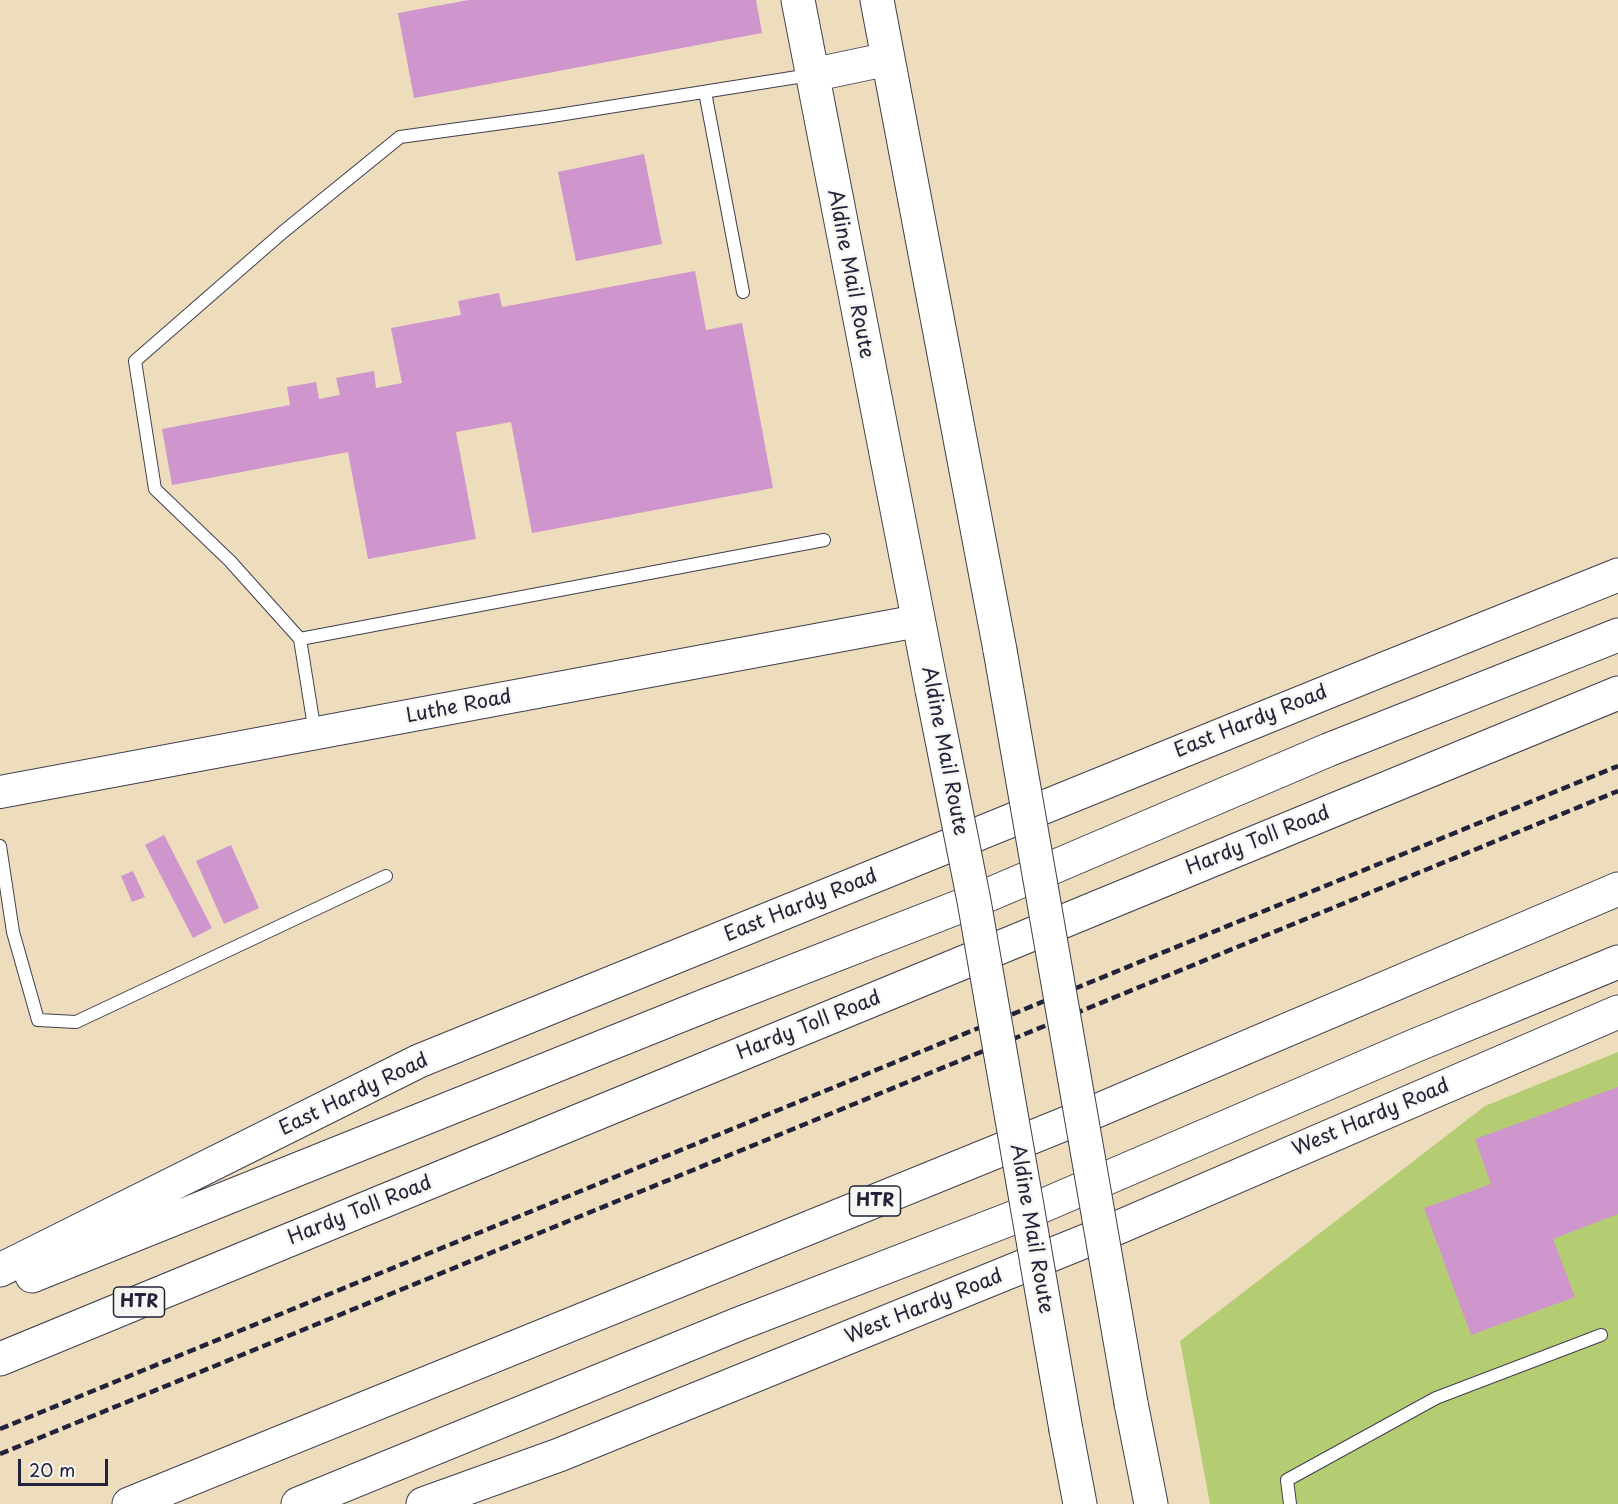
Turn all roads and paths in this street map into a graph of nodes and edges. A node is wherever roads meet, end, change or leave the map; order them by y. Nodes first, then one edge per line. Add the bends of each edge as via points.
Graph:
1 (798, 0) edge
2 (877, 0) edge
3 (888, 59) junction
4 (812, 75) junction
5 (705, 92) junction
6 (743, 292) dead end
7 (824, 540) dead end
8 (1618, 575) edge
9 (918, 621) junction
10 (1618, 635) edge
11 (300, 639) junction
12 (1618, 693) edge
13 (315, 734) junction
14 (0, 792) edge
15 (0, 846) edge
16 (1039, 873) junction
17 (386, 876) dead end
18 (1618, 889) edge
19 (974, 901) junction
20 (1618, 962) edge
21 (1618, 1012) edge
22 (1094, 1183) junction
23 (1028, 1212) junction
24 (0, 1270) edge
25 (0, 1289) edge
26 (1601, 1335) dead end
27 (0, 1359) edge
28 (129, 1504) edge
29 (298, 1504) edge
30 (423, 1504) edge
31 (1080, 1504) edge
32 (1151, 1504) edge
33 (1290, 1504) edge

1 - 4 main road, Aldine Mail Route
2 - 3 main road
3 - 4 main road
3 - 16 main road, bridge
4 - 5 lane
4 - 9 main road, Aldine Mail Route
5 - 6 lane
5 - 11 lane via 400,137 135,361 155,489 230,561
7 - 11 lane
8 - 24 main road, East Hardy Road via 419,1061
9 - 13 street, Luthe Road
9 - 19 main road, Aldine Mail Route, bridge
10 - 16 main road via 1328,750
11 - 13 lane
12 - 27 main road, Hardy Toll Road / HTR
13 - 14 street, Luthe Road
15 - 17 lane via 13,932 38,1020 76,1022
16 - 19 main road
16 - 22 main road, bridge
18 - 28 main road, HTR via 1094,1112
19 - 23 main road, Aldine Mail Route, bridge
19 - 25 main road
20 - 22 main road
21 - 30 main road, West Hardy Road via 1110,1231 559,1455
22 - 23 main road
22 - 32 main road, bridge
23 - 29 main road via 736,1325
23 - 31 main road, Aldine Mail Route, bridge
26 - 33 lane via 1436,1398 1287,1480

